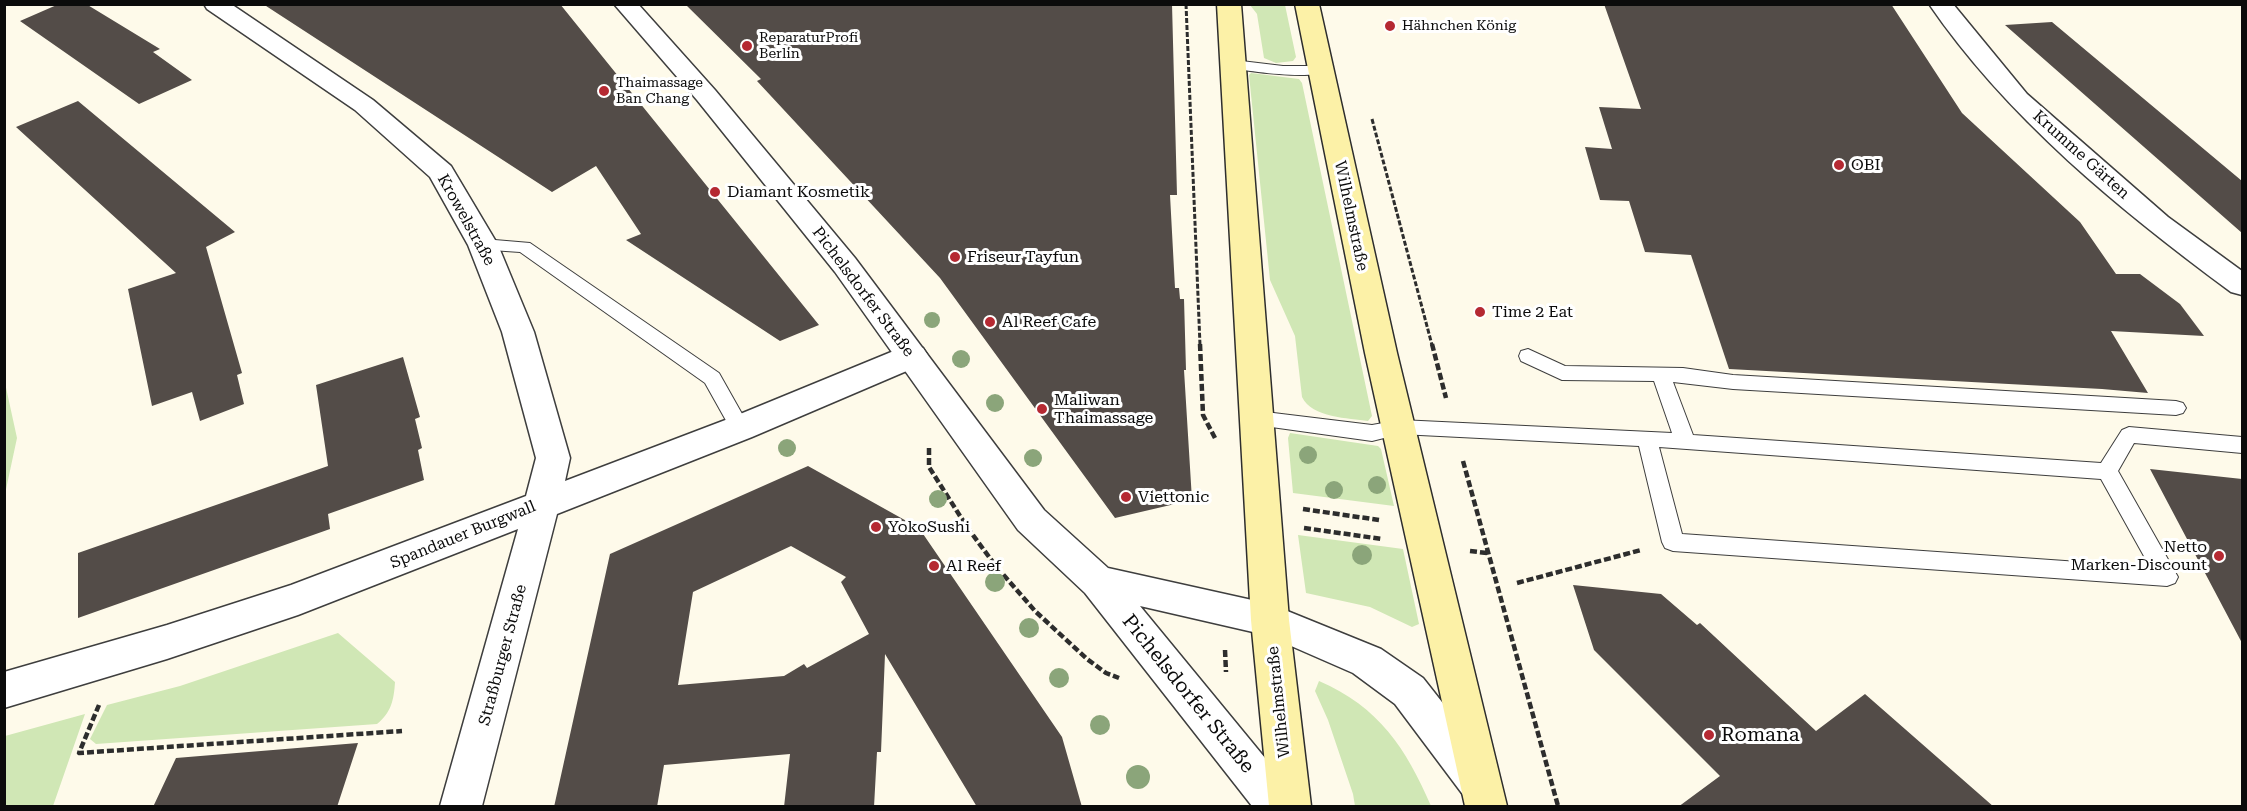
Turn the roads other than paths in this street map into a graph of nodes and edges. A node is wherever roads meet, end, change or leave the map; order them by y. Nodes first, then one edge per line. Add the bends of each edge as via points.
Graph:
1 (215, 4) edge
2 (625, 4) edge
3 (1229, 4) edge
4 (1307, 4) edge
5 (1940, 4) edge
6 (1233, 64) junction
7 (1319, 70) junction
8 (483, 245) junction
9 (2242, 285) edge
10 (912, 356) junction
11 (1528, 356) dead end
12 (1661, 375) junction
13 (2176, 408) dead end
14 (1257, 418) junction
15 (740, 428) junction
16 (1400, 428) junction
17 (1647, 439) junction
18 (1685, 441) junction
19 (2242, 445) edge
20 (2107, 471) junction
21 (543, 503) junction
22 (1098, 582) junction
23 (1270, 620) junction
24 (4, 690) edge
25 (1484, 796) edge
26 (461, 807) edge
27 (1278, 807) edge
28 (1290, 807) edge

1 - 8 street, Krowelstraße via 364,105 441,172
2 - 10 street, Pichelsdorfer Straße via 808,220
3 - 6 main road, Wilhelmstraße
4 - 7 main road, Wilhelmstraße
5 - 9 street, Krumme Gärten via 2018,99 2158,224
6 - 7 lane
6 - 14 main road, Wilhelmstraße
7 - 16 main road, Wilhelmstraße
8 - 15 lane via 524,247 712,378
8 - 21 street, Krowelstraße via 518,332 553,458
10 - 15 street, Spandauer Burgwall
10 - 22 street, Pichelsdorfer Straße via 1031,520
11 - 12 lane via 1562,373
12 - 13 lane
12 - 18 lane
14 - 16 lane via 1372,433
14 - 23 main road, Wilhelmstraße
15 - 21 street, Spandauer Burgwall
16 - 17 lane
16 - 25 main road, Wilhelmstraße
17 - 18 lane
17 - 20 lane via 1672,542 2167,577
18 - 20 lane
19 - 20 lane via 2128,435
21 - 24 street, Spandauer Burgwall via 298,599
21 - 26 street, Straßburger Straße
22 - 23 street, Pichelsdorfer Straße
22 - 27 street, Pichelsdorfer Straße
23 - 25 street, Pichelsdorfer Straße via 1367,661 1409,691
23 - 28 main road, Wilhelmstraße

